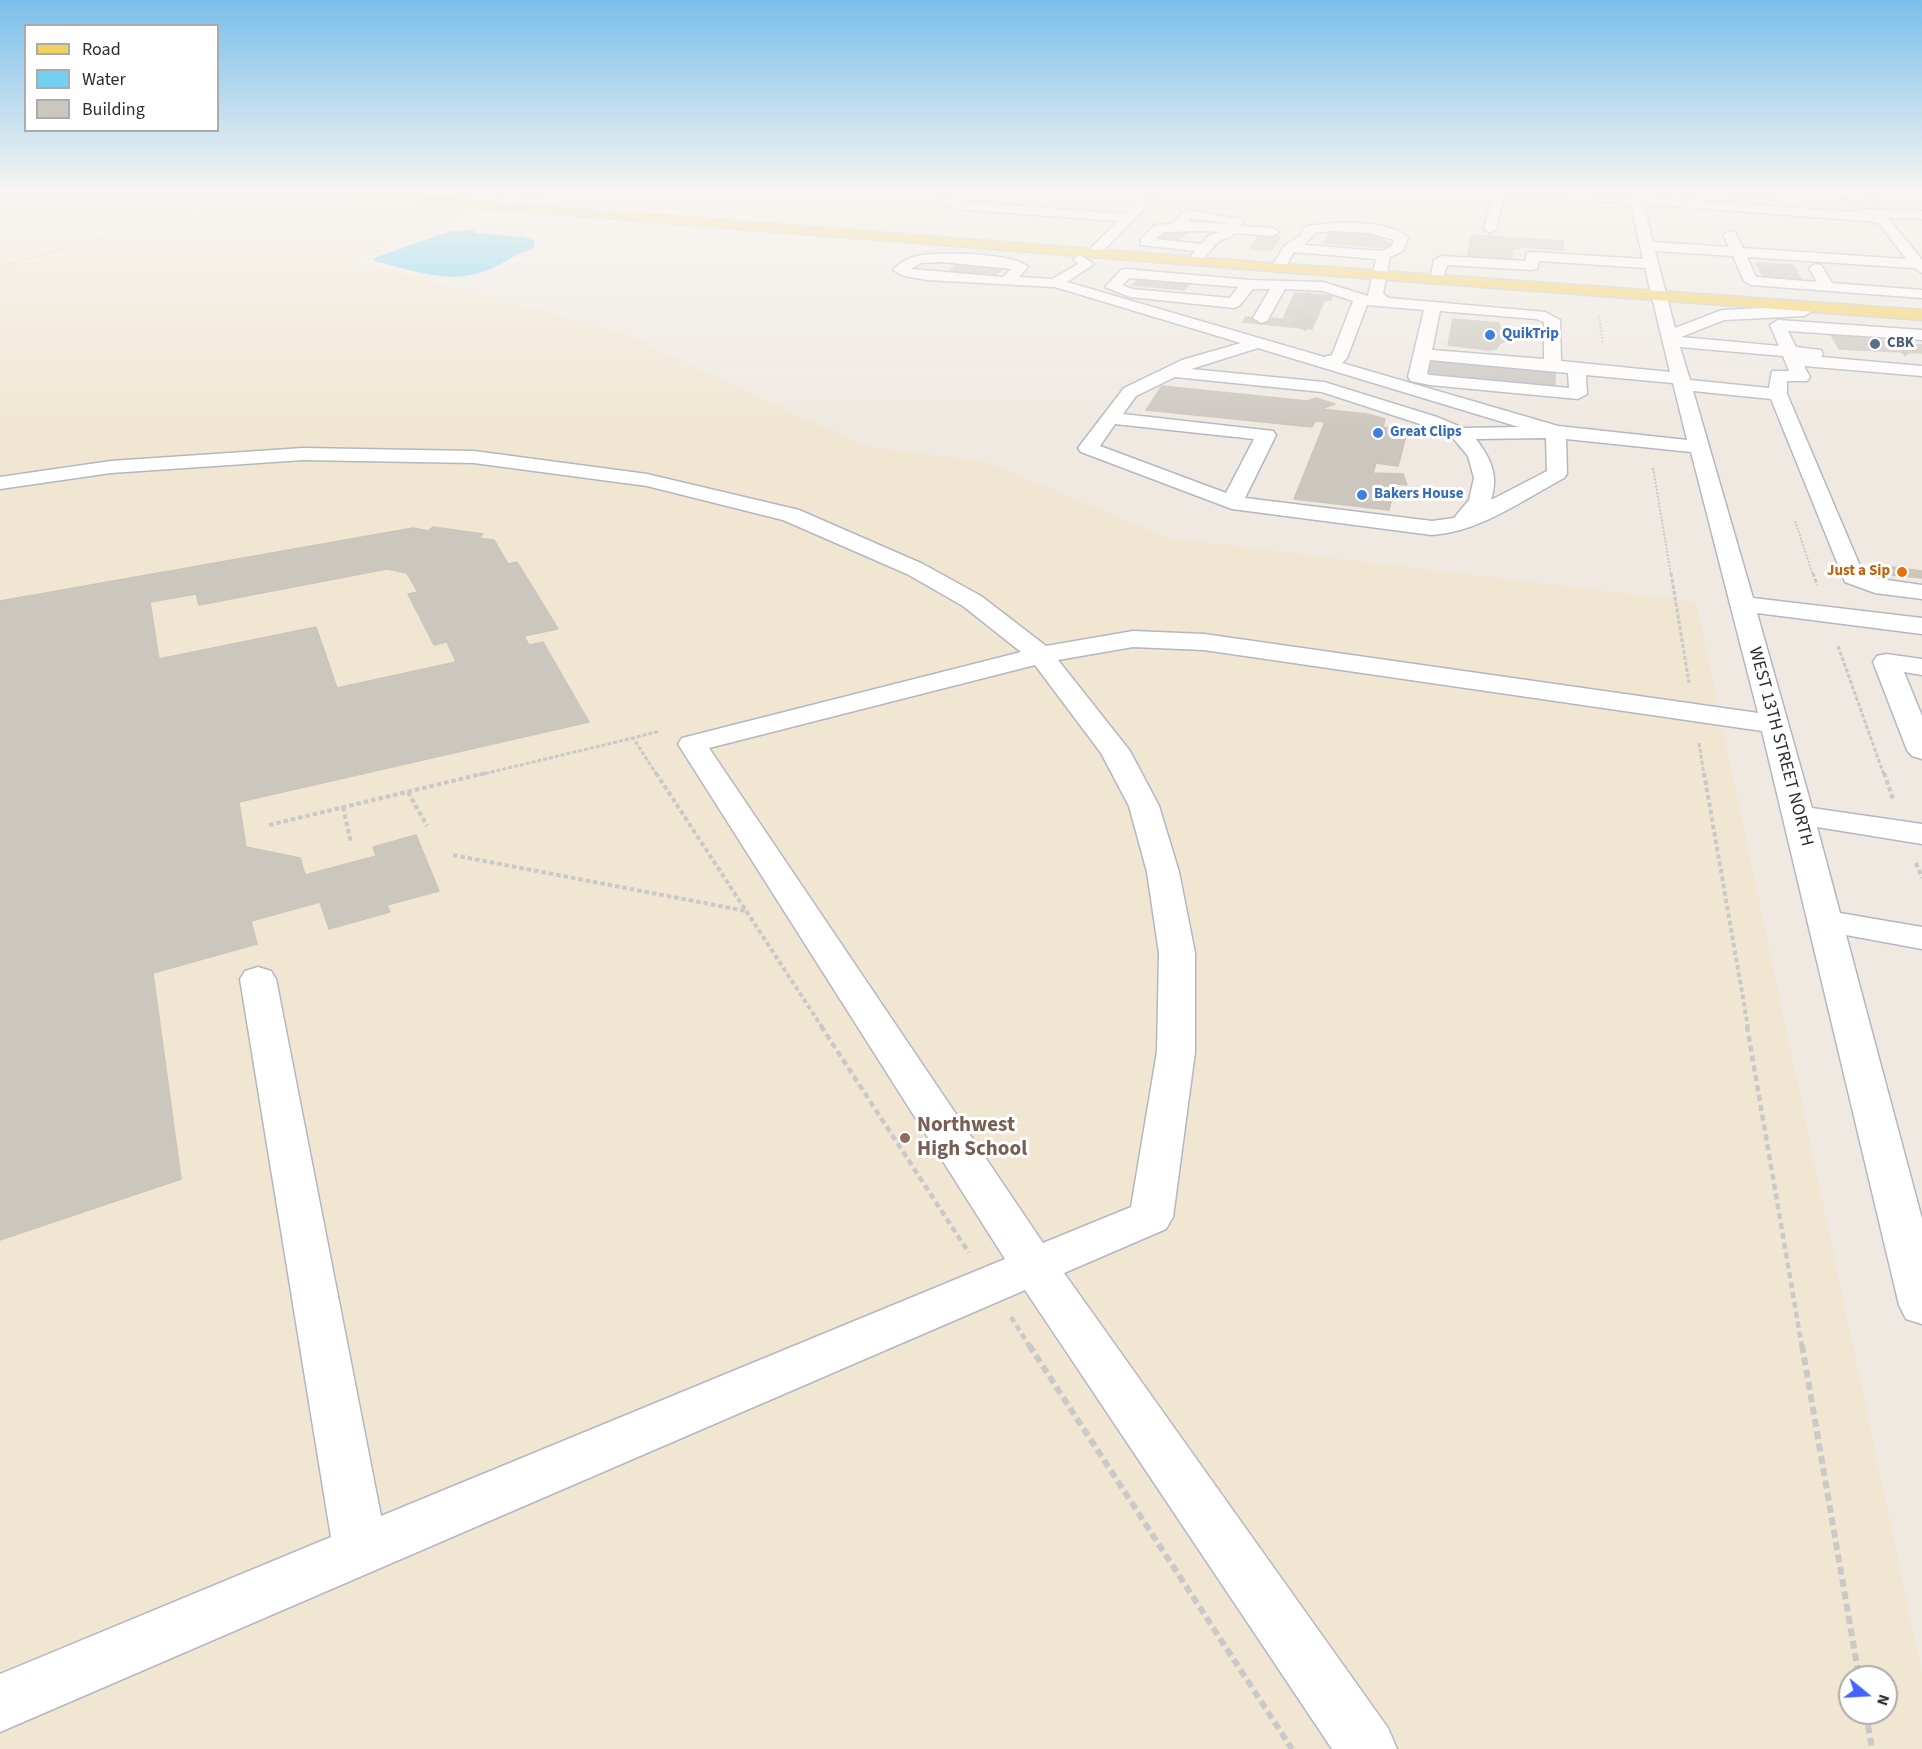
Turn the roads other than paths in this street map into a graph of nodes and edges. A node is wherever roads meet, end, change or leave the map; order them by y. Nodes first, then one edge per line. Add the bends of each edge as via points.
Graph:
1 (924, 273) edge
2 (1015, 273) edge
3 (1074, 273) edge
4 (1344, 273) edge
5 (1438, 273) edge
6 (1653, 273) edge
7 (1753, 273) edge
8 (1819, 273) edge
9 (1798, 274) tunnel mouth
10 (1378, 275) junction
11 (1402, 277) junction
12 (1060, 278) junction
13 (1437, 280) junction
14 (1823, 280) junction
15 (1007, 281) junction
16 (1249, 284) junction
17 (1280, 285) junction
18 (1130, 293) junction
19 (1922, 294) edge
20 (1658, 297) junction
21 (1109, 298) junction
22 (1361, 300) junction
23 (1234, 303) junction
24 (1386, 303) junction
25 (1433, 306) junction
26 (1843, 310) junction
27 (1921, 316) edge
28 (1196, 324) junction
29 (1260, 328) junction
30 (1922, 335) edge
31 (1290, 336) dead end
32 (1670, 338) junction
33 (1912, 353) edge
34 (1423, 354) junction
35 (1791, 356) junction
36 (1306, 357) junction
37 (1323, 363) junction
38 (1553, 366) junction
39 (1576, 369) junction
40 (1169, 372) junction
41 (1363, 375) junction
42 (1231, 378) junction
43 (1682, 381) junction
44 (1324, 387) junction
45 (1578, 394) junction
46 (1778, 394) junction
47 (1110, 418) junction
48 (1556, 432) junction
49 (1460, 434) junction
50 (1580, 435) junction
51 (1699, 447) junction
52 (0, 483) edge
53 (1485, 485) junction
54 (1527, 490) junction
55 (1232, 503) junction
56 (1462, 523) junction
57 (1922, 592) edge
58 (1744, 611) junction
59 (1922, 626) edge
60 (1922, 640) edge
61 (1041, 655) junction
62 (1922, 667) edge
63 (1775, 724) junction
64 (1922, 750) edge
65 (1798, 814) junction
66 (1922, 834) edge
67 (1825, 921) junction
68 (1922, 938) edge
69 (258, 979) dead end
70 (1012, 1276) junction
71 (1922, 1305) edge
72 (361, 1552) junction
73 (0, 1703) edge
74 (1367, 1749) edge

1 - 15 street
2 - 15 street
3 - 12 street
4 - 10 main road
5 - 13 street
6 - 20 street, WEST 13TH STREET NORTH
7 - 14 street via 1751,282
8 - 14 street
9 - 14 street
10 - 11 main road
10 - 24 street via 1375,295
11 - 13 main road
11 - 24 street via 1398,297
12 - 15 street
12 - 21 street
13 - 20 main road
14 - 19 street
16 - 17 street
16 - 18 street via 1126,273 1112,286
16 - 23 street
17 - 22 street via 1338,290
17 - 29 street
18 - 21 street
18 - 23 street
20 - 26 main road
20 - 32 street, WEST 13TH STREET NORTH
21 - 28 street
22 - 24 street
22 - 37 street via 1340,358
23 - 28 street via 1223,316
24 - 25 street
25 - 34 street
25 - 38 street via 1539,315 1552,320
26 - 27 main road
26 - 32 street via 1722,315
28 - 29 street
29 - 31 street via 1256,328 1264,334
29 - 36 street
29 - 40 street
30 - 33 street
32 - 35 street
32 - 43 street, WEST 13TH STREET NORTH
33 - 35 street
33 - 35 street via 1778,325
34 - 38 street
34 - 45 street via 1417,377
35 - 46 street via 1801,377 1778,375
36 - 37 street
36 - 42 street
37 - 41 street
38 - 39 street
39 - 43 street
39 - 45 street
40 - 42 street
40 - 47 street via 1130,392
41 - 44 street
41 - 48 street
42 - 44 street
43 - 46 street
43 - 51 street, WEST 13TH STREET NORTH
44 - 49 street
45 - 50 street
46 - 57 street via 1853,577 1875,586
47 - 55 street via 1088,448
47 - 55 street via 1266,435
48 - 49 street
48 - 50 street
48 - 54 street via 1557,474
49 - 53 street via 1481,459
50 - 51 street
51 - 58 street, WEST 13TH STREET NORTH
52 - 61 street via 111,467 303,454 474,457 647,480 790,515 905,564 972,601
53 - 54 street
53 - 56 street via 1482,498
54 - 56 street
55 - 56 street via 1431,528
58 - 59 street
58 - 60 street
58 - 63 street, WEST 13TH STREET NORTH
61 - 63 street via 1133,639 1204,642 1687,693
61 - 70 street via 1115,751 1144,806 1163,872 1177,953 1176,1052 1151,1216
61 - 70 street via 692,744
62 - 64 street via 1886,662
63 - 65 street, WEST 13TH STREET NORTH
65 - 66 street
65 - 67 street, WEST 13TH STREET NORTH
67 - 68 street
67 - 71 street, WEST 13TH STREET NORTH
69 - 72 street
70 - 72 street
70 - 74 street
72 - 73 street

